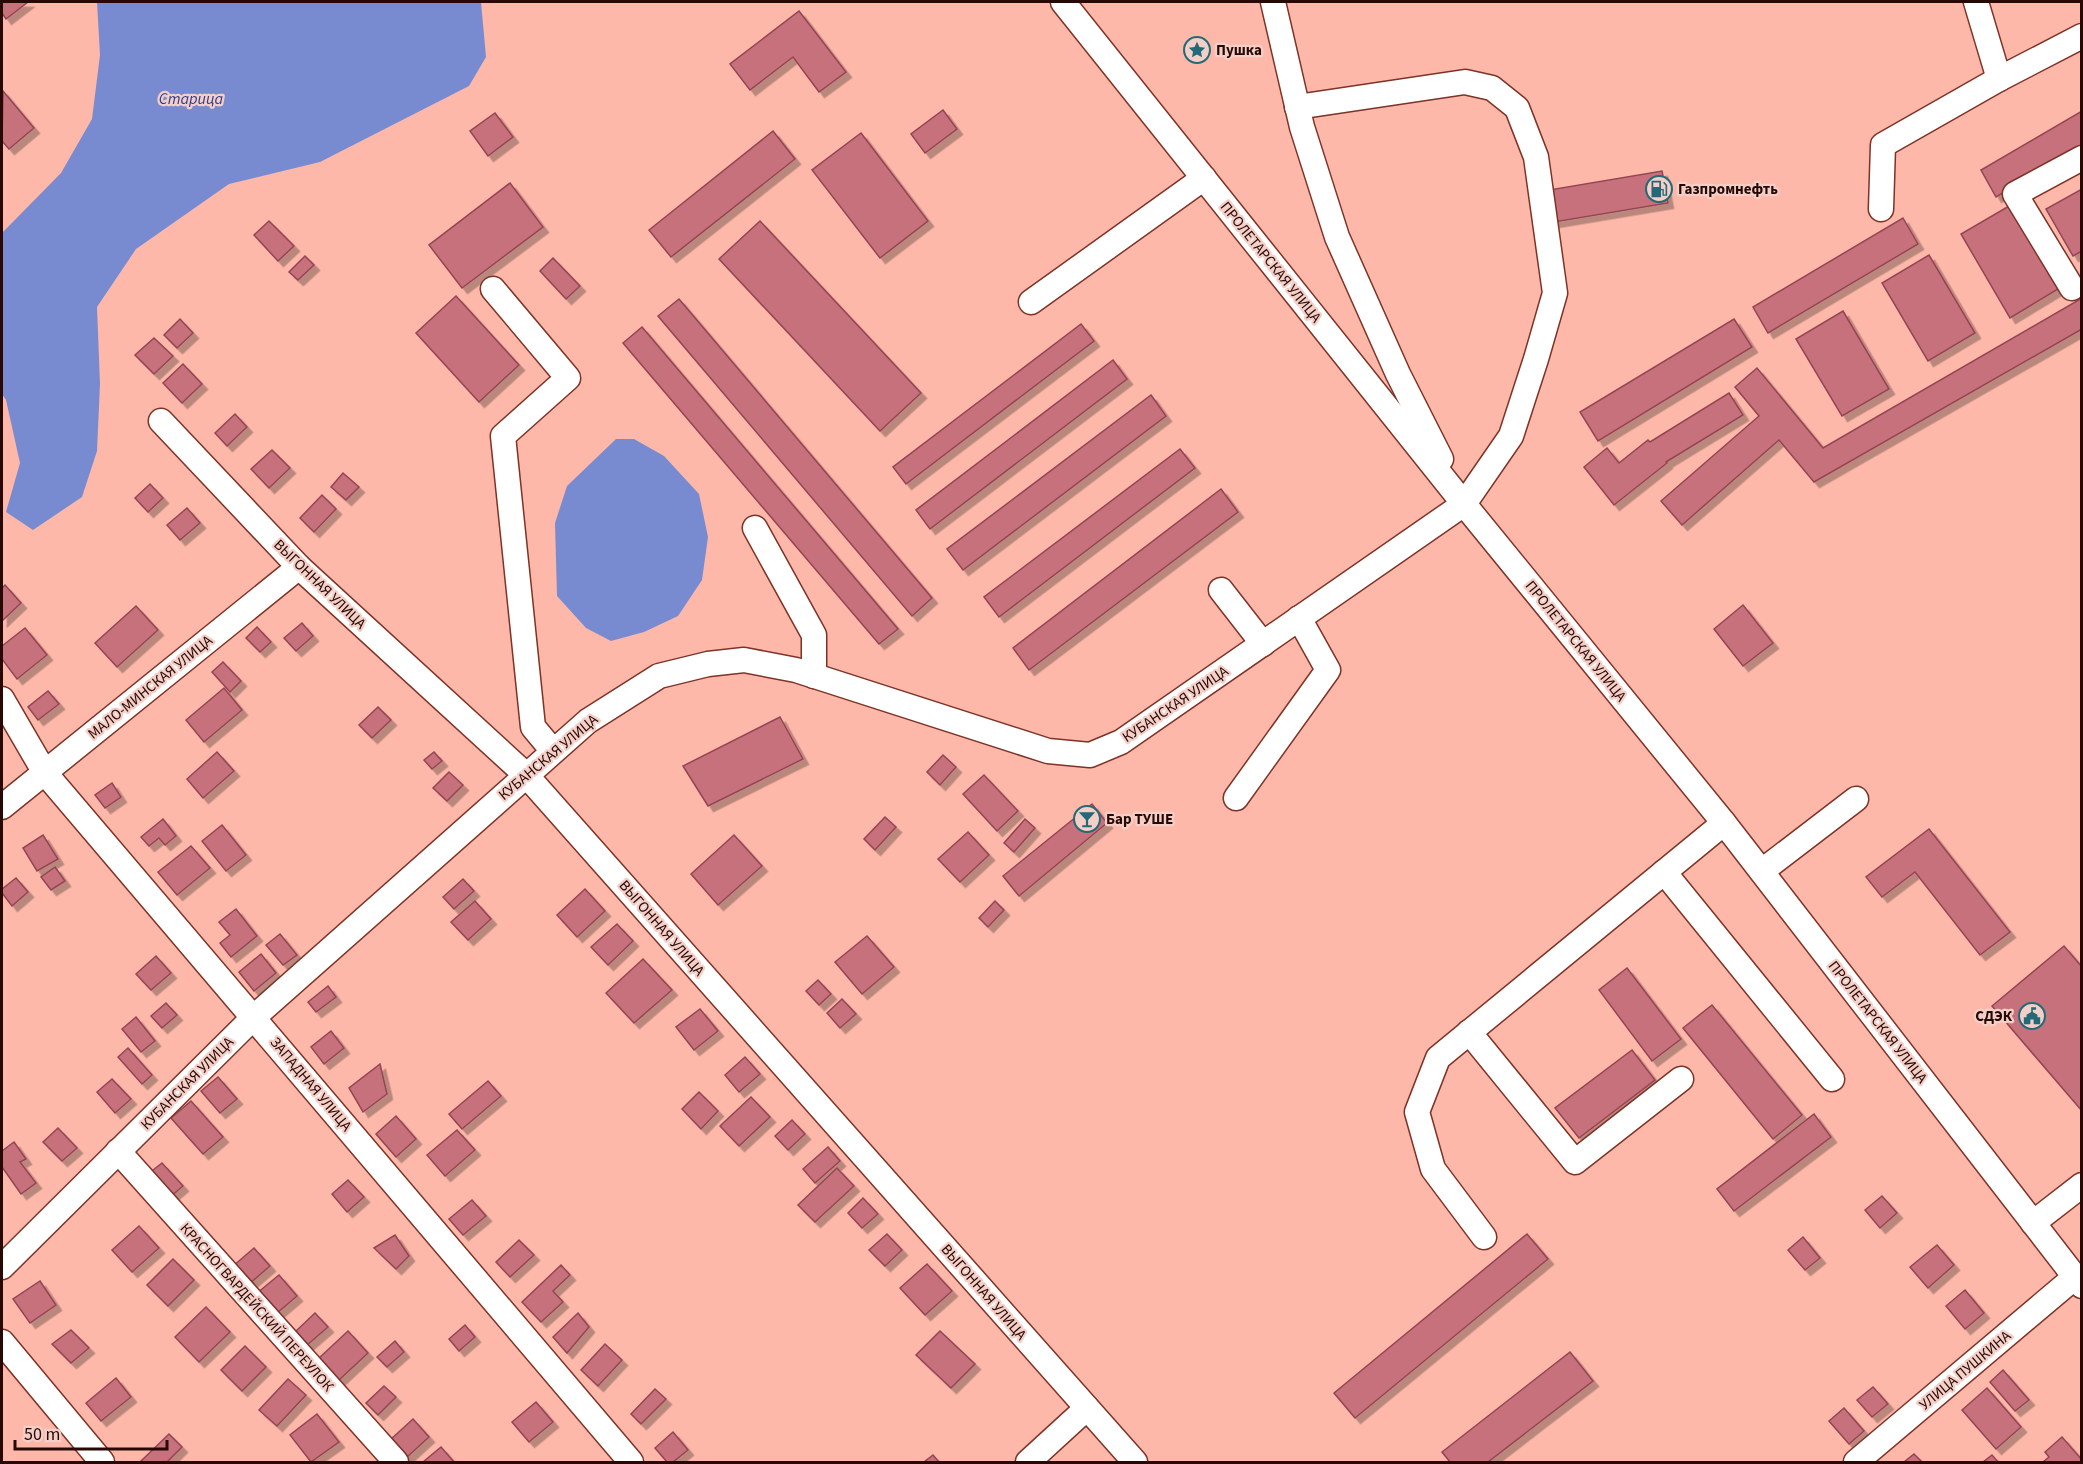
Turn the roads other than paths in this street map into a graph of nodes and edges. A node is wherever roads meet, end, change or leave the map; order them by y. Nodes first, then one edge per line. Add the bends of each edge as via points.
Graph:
1 (1063, 2) edge
2 (1273, 2) edge
3 (1976, 2) edge
4 (2082, 36) edge
5 (1999, 79) junction
6 (1297, 107) junction
7 (2082, 158) edge
8 (1204, 178) junction
9 (1881, 209) dead end
10 (2072, 288) dead end
11 (493, 289) dead end
12 (1031, 302) dead end
13 (161, 421) dead end
14 (1464, 504) junction
15 (755, 528) dead end
16 (299, 567) junction
17 (1221, 590) dead end
18 (1299, 618) junction
19 (1263, 644) junction
20 (814, 676) junction
21 (2, 699) edge
22 (553, 751) junction
23 (45, 773) junction
24 (526, 775) junction
25 (1236, 798) dead end
26 (1856, 799) dead end
27 (2, 807) edge
28 (1724, 823) junction
29 (1762, 871) junction
30 (1664, 872) junction
31 (254, 1017) junction
32 (1469, 1032) junction
33 (1681, 1079) dead end
34 (1832, 1079) dead end
35 (118, 1151) junction
36 (2082, 1185) edge
37 (2033, 1223) junction
38 (1484, 1237) dead end
39 (2, 1267) edge
40 (2078, 1282) edge
41 (2, 1342) edge
42 (1087, 1408) junction
43 (102, 1462) edge
44 (396, 1462) edge
45 (631, 1462) edge
46 (1028, 1462) edge
47 (1135, 1462) edge
48 (1856, 1462) edge

1 - 8 street, ПРОЛЕТАРСКАЯ УЛИЦА
2 - 6 street
3 - 5 street
4 - 5 street
5 - 9 street via 1883,145
6 - 14 street via 1337,237 1398,374
6 - 14 street via 1465,82 1492,88 1517,108 1536,158 1555,292 1510,436
7 - 10 street via 2015,194
8 - 12 street
8 - 14 street, ПРОЛЕТАРСКАЯ УЛИЦА
11 - 22 street via 567,378 503,436 533,727
13 - 16 street, ВЫГОННАЯ УЛИЦА
14 - 18 street, КУБАНСКАЯ УЛИЦА
14 - 28 street, ПРОЛЕТАРСКАЯ УЛИЦА
15 - 20 street via 814,635
16 - 23 street, МАЛО-МИНСКАЯ УЛИЦА
16 - 24 street, ВЫГОННАЯ УЛИЦА
17 - 19 street
18 - 19 street, КУБАНСКАЯ УЛИЦА
18 - 25 street via 1328,670
19 - 20 street, КУБАНСКАЯ УЛИЦА via 1121,742 1090,755 1048,751
20 - 22 street, КУБАНСКАЯ УЛИЦА via 744,660 659,676 588,721
21 - 23 street, ЗАПАДНАЯ УЛИЦА
22 - 24 street, КУБАНСКАЯ УЛИЦА
23 - 27 street, МАЛО-МИНСКАЯ УЛИЦА
23 - 31 street, ЗАПАДНАЯ УЛИЦА
24 - 31 street, КУБАНСКАЯ УЛИЦА
24 - 42 street, ВЫГОННАЯ УЛИЦА
26 - 29 street
28 - 29 street, ПРОЛЕТАРСКАЯ УЛИЦА
28 - 30 street
29 - 37 street, ПРОЛЕТАРСКАЯ УЛИЦА
30 - 32 street
30 - 34 street
31 - 35 street, КУБАНСКАЯ УЛИЦА
31 - 45 street, ЗАПАДНАЯ УЛИЦА
32 - 33 street via 1575,1162
32 - 38 street via 1438,1058 1417,1112 1433,1169
35 - 39 street, КУБАНСКАЯ УЛИЦА
35 - 44 street, КРАСНОГВАРДЕЙСКИЙ ПЕРЕУЛОК
36 - 37 street
37 - 40 street, ПРОЛЕТАРСКАЯ УЛИЦА
40 - 48 street, УЛИЦА ПУШКИНА
41 - 43 street
42 - 46 street
42 - 47 street, ВЫГОННАЯ УЛИЦА

